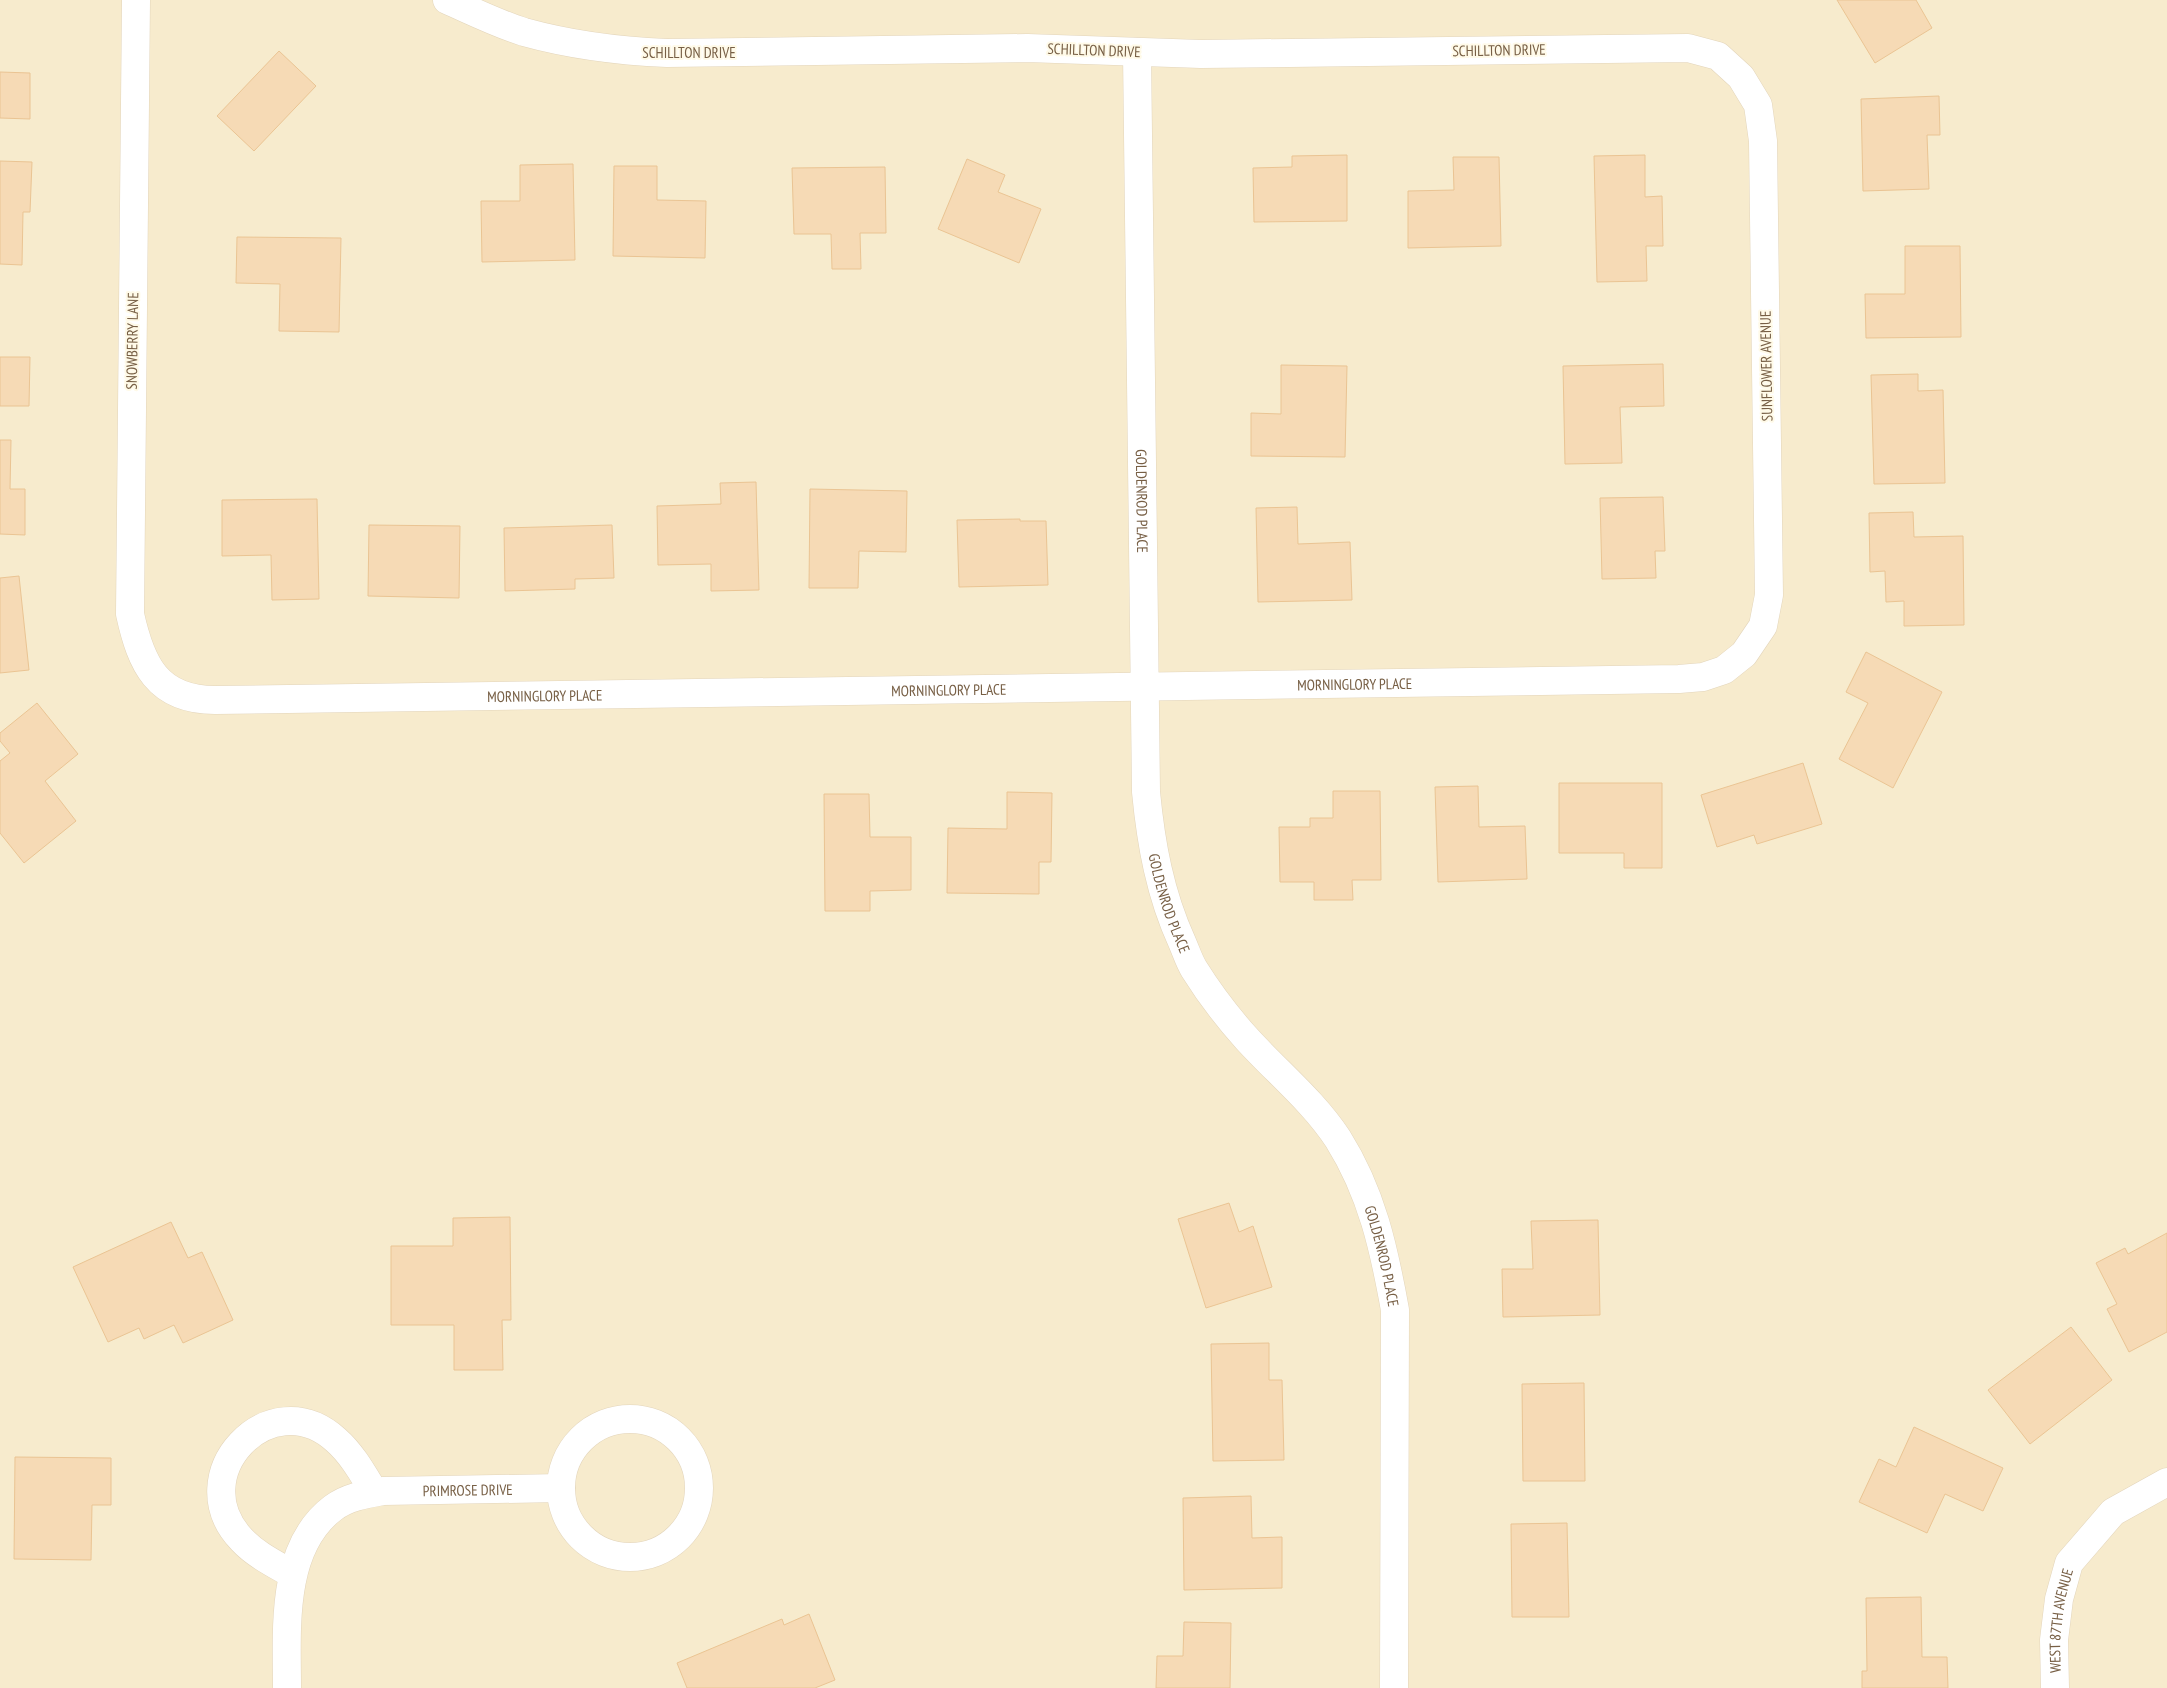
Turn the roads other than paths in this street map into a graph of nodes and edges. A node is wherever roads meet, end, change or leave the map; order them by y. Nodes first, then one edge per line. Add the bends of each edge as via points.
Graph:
1 (136, 0) edge
2 (447, 0) edge
3 (1137, 52) junction
4 (1741, 77) joint
5 (1744, 654) joint
6 (154, 677) joint
7 (1146, 687) junction
8 (2167, 1482) edge
9 (562, 1488) junction
10 (374, 1492) junction
11 (292, 1574) junction
12 (287, 1688) edge
13 (1394, 1688) edge
14 (2054, 1688) edge

1 - 6 street, SNOWBERRY LANE via 130,614 136,639
2 - 3 street, SCHILLTON DRIVE via 523,32 618,51 1027,48
3 - 4 street, SCHILLTON DRIVE via 1220,54 1688,48 1718,56
3 - 7 street, GOLDENROD PLACE
4 - 5 street, SUNFLOWER AVENUE via 1758,105 1763,141 1769,595 1763,626
5 - 7 street, MORNINGLORY PLACE via 1724,670 1703,677 1679,679
6 - 7 street, MORNINGLORY PLACE via 175,692 196,700
7 - 13 street, GOLDENROD PLACE via 1146,792 1150,833 1171,918 1193,968 1220,1005 1246,1038 1317,1112 1338,1140 1371,1204 1385,1255 1395,1310
8 - 14 street, WEST 87TH AVENUE via 2113,1512 2069,1563 2059,1599 2054,1640
9 - 9 street via 566,1515 590,1545 607,1553 641,1557 660,1551 685,1532 694,1517 700,1484 687,1448 671,1432 656,1423 626,1418 608,1422 581,1439 565,1464
9 - 10 street, PRIMROSE DRIVE
10 - 11 street, PRIMROSE DRIVE via 334,1507 317,1523
10 - 11 street via 336,1439 309,1424 278,1422 246,1437 233,1450 225,1466 221,1487 223,1508 241,1540
11 - 12 street, PRIMROSE DRIVE via 288,1608

